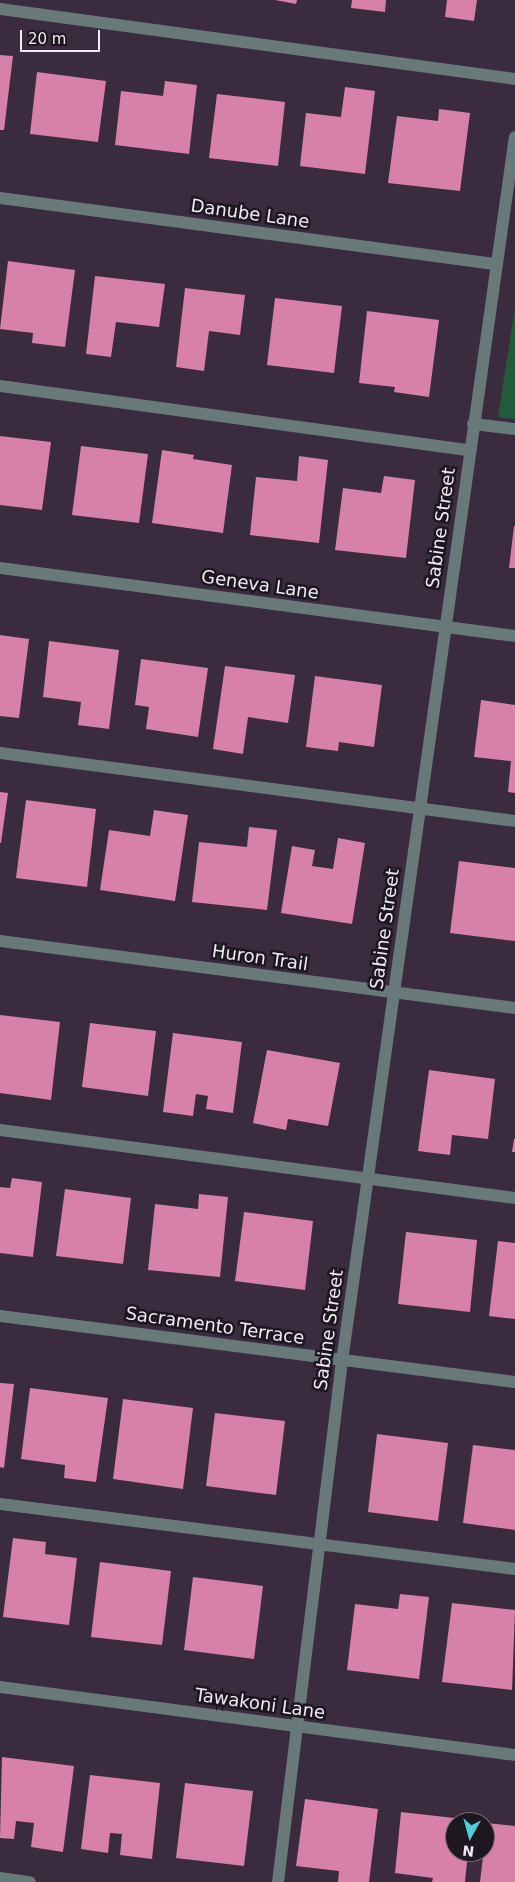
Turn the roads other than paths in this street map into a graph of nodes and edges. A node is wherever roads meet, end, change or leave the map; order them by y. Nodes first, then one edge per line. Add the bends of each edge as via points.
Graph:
1 (0, 9) edge
2 (515, 79) edge
3 (515, 137) edge
4 (0, 198) edge
5 (495, 264) junction
6 (0, 386) edge
7 (473, 424) junction
8 (515, 429) edge
9 (469, 450) junction
10 (0, 568) edge
11 (444, 627) junction
12 (515, 636) edge
13 (0, 753) edge
14 (419, 808) junction
15 (515, 821) edge
16 (0, 941) edge
17 (394, 993) junction
18 (515, 1008) edge
19 (0, 1130) edge
20 (367, 1180) junction
21 (515, 1198) edge
22 (0, 1316) edge
23 (342, 1361) junction
24 (515, 1382) edge
25 (0, 1504) edge
26 (318, 1545) junction
27 (515, 1569) edge
28 (0, 1687) edge
29 (295, 1727) junction
30 (515, 1755) edge
31 (0, 1878) edge
32 (30, 1882) edge
33 (278, 1882) edge

1 - 2 street
3 - 5 street, Sabine Street
4 - 5 street, Danube Lane
5 - 7 street, Sabine Street
6 - 9 street
7 - 8 street
7 - 9 street, Sabine Street
9 - 11 street, Sabine Street
10 - 11 street, Geneva Lane
11 - 12 street, Geneva Lane
11 - 14 street, Sabine Street
13 - 14 street
14 - 15 street
14 - 17 street, Sabine Street
16 - 17 street, Huron Trail
17 - 18 street, Huron Trail
17 - 20 street, Sabine Street
19 - 20 street
20 - 21 street
20 - 23 street, Sabine Street
22 - 23 street, Sacramento Terrace
23 - 24 street, Sacramento Terrace
23 - 26 street, Sabine Street
25 - 26 street
26 - 27 street via 407,1553
26 - 29 street, Sabine Street
28 - 29 street, Tawakoni Lane
29 - 30 street, Tawakoni Lane
29 - 33 street, Sabine Street via 295,1753
31 - 32 street

